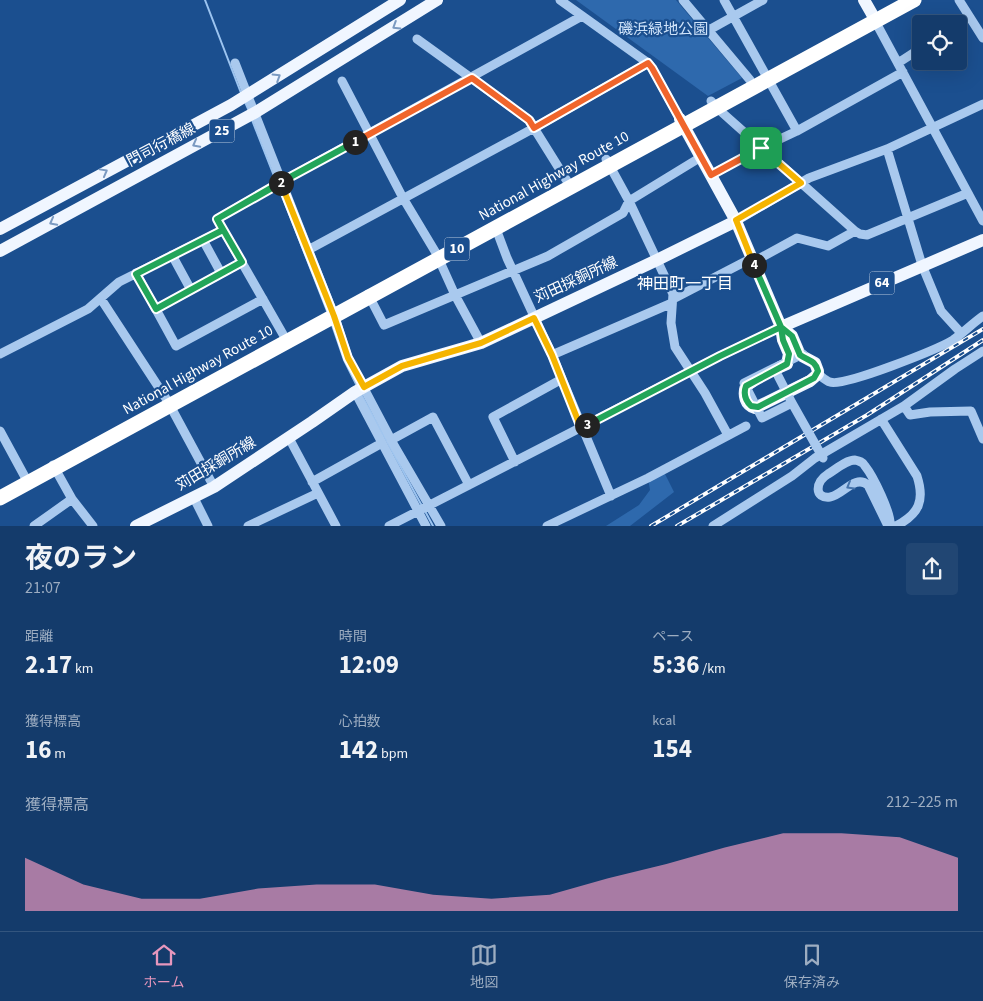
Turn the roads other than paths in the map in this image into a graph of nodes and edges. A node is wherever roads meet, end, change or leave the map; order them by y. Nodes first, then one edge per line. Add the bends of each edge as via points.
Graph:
1 (400, 0) edge
2 (437, 0) edge
3 (560, 0) edge
4 (682, 0) edge
5 (724, 0) edge
6 (763, 0) edge
7 (864, 0) edge
8 (897, 0) edge
9 (914, 0) edge
10 (959, 0) edge
11 (582, 16) junction
12 (733, 16) junction
13 (874, 17) junction
14 (968, 17) joint
15 (709, 30) junction
16 (983, 38) edge
17 (416, 40) dead end
18 (912, 54) edge
19 (236, 63) dead end
20 (648, 63) junction
21 (898, 63) junction
22 (903, 72) junction
23 (766, 76) junction
24 (472, 78) junction
25 (750, 80) junction
26 (342, 81) dead end
27 (248, 94) junction
28 (714, 104) junction
29 (983, 104) edge
30 (256, 112) junction
31 (681, 122) junction
32 (534, 128) junction
33 (933, 128) junction
34 (797, 132) junction
35 (370, 134) junction
36 (761, 148) junction
37 (887, 149) junction
38 (701, 157) junction
39 (608, 162) junction
40 (711, 175) junction
41 (567, 181) junction
42 (281, 182) junction
43 (801, 183) junction
44 (968, 192) junction
45 (403, 198) junction
46 (629, 201) junction
47 (909, 217) junction
48 (736, 220) junction
49 (983, 221) edge
50 (494, 224) junction
51 (0, 229) edge
52 (223, 230) junction
53 (855, 231) junction
54 (203, 240) junction
55 (983, 240) edge
56 (308, 250) junction
57 (0, 251) edge
58 (172, 255) junction
59 (438, 256) junction
60 (657, 260) junction
61 (752, 260) junction
62 (242, 262) junction
63 (922, 265) junction
64 (513, 271) junction
65 (221, 273) junction
66 (136, 274) junction
67 (191, 290) junction
68 (368, 294) junction
69 (455, 295) junction
70 (101, 299) junction
71 (263, 300) junction
72 (673, 301) junction
73 (156, 309) junction
74 (333, 312) junction
75 (983, 316) edge
76 (534, 318) junction
77 (781, 327) junction
78 (961, 333) junction
79 (284, 336) junction
80 (481, 343) junction
81 (983, 351) edge
82 (0, 354) edge
83 (803, 354) dead end
84 (552, 355) junction
85 (774, 368) junction
86 (691, 371) junction
87 (818, 374) junction
88 (562, 379) junction
89 (360, 389) junction
90 (169, 403) junction
91 (792, 403) junction
92 (904, 406) junction
93 (881, 419) junction
94 (746, 426) dead end
95 (581, 428) junction
96 (0, 431) edge
97 (728, 435) junction
98 (289, 438) junction
99 (391, 440) junction
100 (983, 440) edge
101 (382, 443) junction
102 (823, 458) dead end
103 (514, 462) junction
104 (53, 465) junction
105 (25, 477) junction
106 (312, 482) junction
107 (469, 485) junction
108 (214, 487) junction
109 (0, 490) edge
110 (318, 493) junction
111 (611, 496) junction
112 (0, 498) edge
113 (194, 498) junction
114 (72, 499) junction
115 (429, 506) junction
116 (418, 512) junction
117 (34, 526) edge
118 (93, 526) edge
119 (136, 526) edge
120 (208, 526) edge
121 (248, 526) edge
122 (336, 526) edge
123 (389, 526) edge
124 (426, 526) edge
125 (441, 526) edge
126 (547, 526) edge
127 (713, 526) edge
128 (889, 526) edge
129 (896, 526) edge

27 -> 1 main road, 門司行橋線 / 25
2 -> 30 main road, 門司行橋線 / 25
3 - 11 street
4 - 15 street
5 - 12 street
6 - 12 street
7 - 13 main road
8 - 13 highway, National Highway Route 10 / 10
9 - 13 highway, National Highway Route 10 / 10
10 - 14 street
11 - 20 street
11 - 24 street
12 - 15 street
12 - 23 street
13 - 21 street
13 - 23 highway, National Highway Route 10 / 10
14 - 16 street
15 - 25 street
17 - 24 street
18 - 21 street
19 - 27 street
20 - 31 street
20 - 32 street
21 - 22 street
22 - 33 street
22 - 34 street
23 - 25 highway, National Highway Route 10 / 10
23 - 28 highway, National Highway Route 10 / 10
23 - 34 street
24 - 32 street via 529,120
24 - 35 street
25 - 28 highway, National Highway Route 10 / 10
26 - 35 street
27 - 30 street
51 -> 27 main road, 門司行橋線 / 25
28 - 31 highway, National Highway Route 10 / 10
28 - 36 street
29 - 33 street
30 - 42 street
30 -> 57 main road, 門司行橋線 / 25
31 - 38 main road
31 - 39 highway, National Highway Route 10 / 10
32 - 41 street
32 - 45 street
33 - 37 street
33 - 44 street
34 - 36 street
35 - 42 street
35 - 45 street
36 - 40 street
36 - 43 street
37 - 43 street
37 - 47 street
38 - 40 main road
38 - 46 street
39 - 41 highway, National Highway Route 10 / 10
39 - 46 street
39 - 50 highway, National Highway Route 10 / 10
40 - 48 main road
41 - 50 highway, National Highway Route 10 / 10
42 - 52 street via 217,219
42 - 56 street
43 - 48 street
43 - 53 street
44 - 47 street
44 - 49 street
45 - 56 street
45 - 59 street
46 - 60 street
46 - 64 street via 623,213 548,256
47 - 53 street via 867,235
47 - 63 street
48 - 60 main road, 苅田採銅所線
48 - 61 main road
50 - 59 highway, National Highway Route 10 / 10
50 - 64 street
52 - 54 street
52 - 62 street
53 - 61 street via 828,246 797,238
54 - 58 street
54 - 65 street
55 - 63 main road, 64
56 - 74 street
58 - 66 street
58 - 67 street
59 - 68 highway, National Highway Route 10 / 10
59 - 69 street
60 - 72 street
60 - 76 main road, 苅田採銅所線
61 - 72 street
61 - 77 main road
62 - 65 street
62 - 71 street
63 - 77 main road, 64
63 - 78 street via 941,311
64 - 69 street
64 - 76 street
65 - 67 street
66 - 70 street via 119,282
66 - 73 street
67 - 73 street
68 - 69 street via 384,325
68 - 74 highway, National Highway Route 10 / 10
69 - 80 street
70 - 82 street via 88,309
70 - 90 street
71 - 73 street via 176,346
71 - 79 street
72 - 84 street
72 - 86 street via 673,340
74 - 79 highway, National Highway Route 10 / 10
74 - 89 street
74 - 90 highway, National Highway Route 10 / 10
75 - 78 street
76 - 80 main road, 苅田採銅所線
76 - 84 street
77 - 86 street
77 - 87 main road via 792,336 800,355 814,362
77 - 87 main road via 789,354 787,364 746,386 745,397 749,404 758,407
78 - 87 street via 912,358 838,383
79 - 90 highway, National Highway Route 10 / 10
80 - 89 main road, 苅田採銅所線 via 402,366
81 - 92 street
83 - 85 street, bridge
84 - 88 street
85 - 91 street, bridge
85 - 91 street, bridge via 744,383 762,418
86 - 95 street
86 - 97 street
88 - 95 street
88 - 103 street via 493,418
89 - 98 main road, 苅田採銅所線
89 - 99 street
89 - 101 street
90 - 104 highway, National Highway Route 10 / 10
90 - 108 street
91 - 102 street, bridge
92 - 93 street
92 - 100 street via 910,415 971,412
93 - 127 street via 815,458
93 - 129 street via 917,476 920,487 921,497 916,510
94 - 97 street
95 - 103 street
95 - 111 street
96 - 105 street
97 - 111 street
98 - 106 street
98 - 108 main road, 苅田採銅所線
99 - 107 street via 433,417
99 - 115 street
101 - 106 street
101 - 116 street
103 - 107 street
104 - 105 highway, National Highway Route 10 / 10
104 - 112 highway, National Highway Route 10 / 10
104 - 114 street
105 - 109 highway, National Highway Route 10 / 10
106 - 110 street
107 - 115 street
108 - 113 main road, 苅田採銅所線
110 - 121 street
110 - 122 street
111 - 126 street
113 - 119 main road, 苅田採銅所線
113 - 120 street
114 - 117 street
114 - 118 street
115 - 116 street
115 - 125 street
116 - 123 street
116 - 124 street
128 -> 128 street via 868,485 858,482 827,497 818,490 820,480 849,462 863,463 891,517

